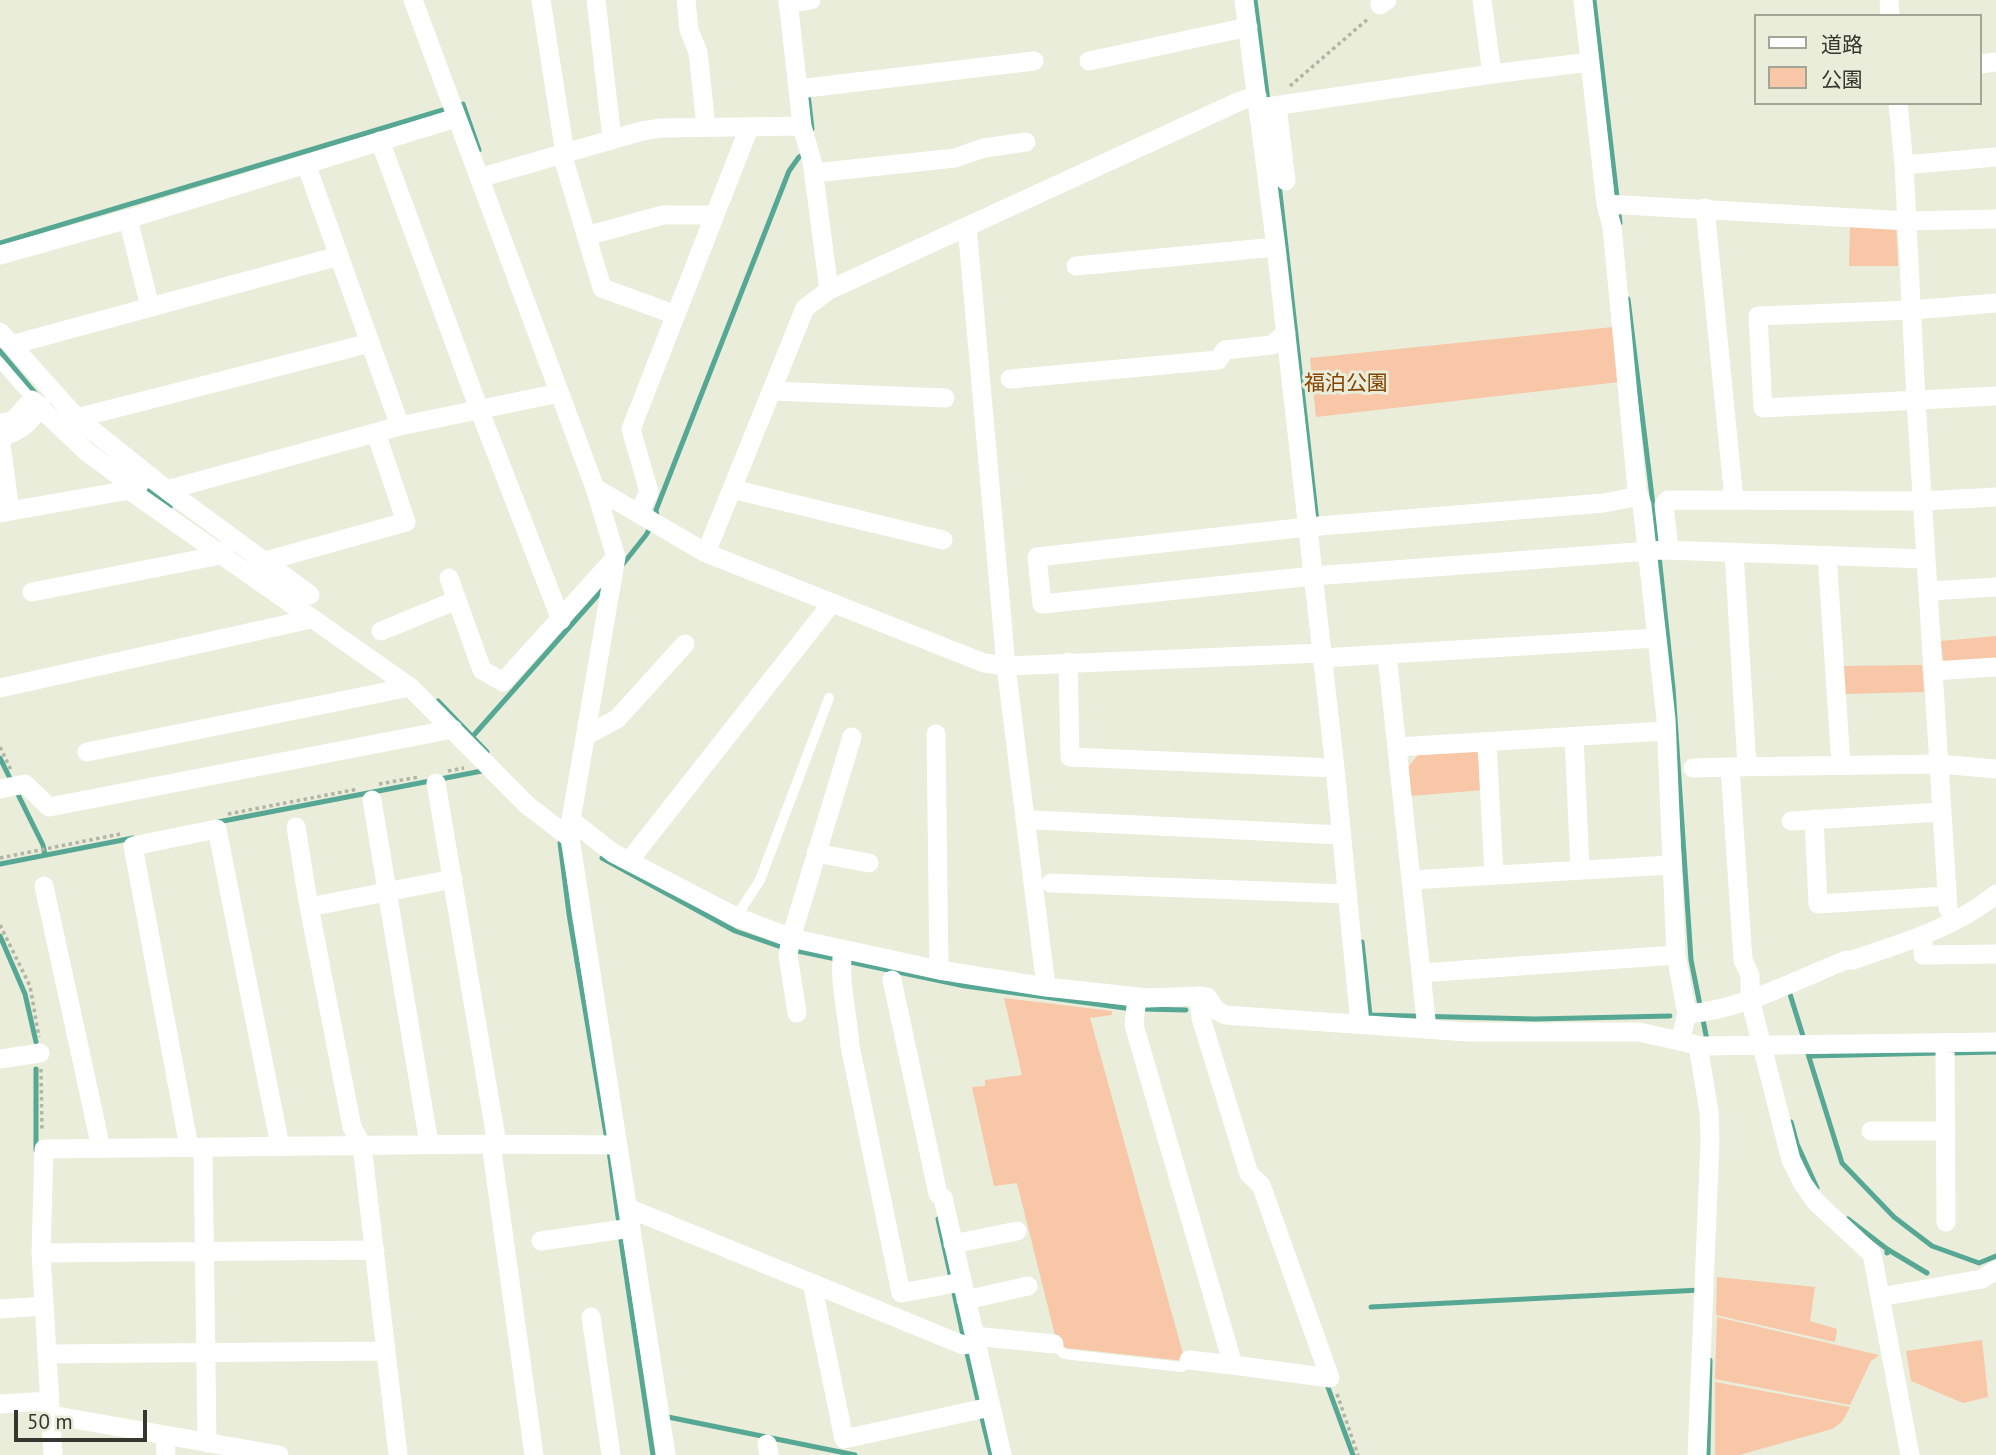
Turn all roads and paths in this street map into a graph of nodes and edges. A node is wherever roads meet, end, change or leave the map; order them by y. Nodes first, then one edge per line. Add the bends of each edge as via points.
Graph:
1 (413, 0) edge
2 (541, 0) edge
3 (596, 0) edge
4 (686, 0) edge
5 (1244, 0) edge
6 (1482, 0) edge
7 (1583, 0) edge
8 (796, 1) edge
9 (1383, 3) edge
10 (1248, 27) junction
11 (1034, 61) dead end
12 (1089, 61) dead end
13 (1590, 62) junction
14 (1492, 74) junction
15 (803, 88) junction
16 (1269, 102) junction
17 (1898, 105) edge
18 (456, 118) junction
19 (705, 121) junction
20 (802, 126) junction
21 (750, 128) junction
22 (611, 133) junction
23 (380, 141) junction
24 (1026, 142) dead end
25 (563, 149) junction
26 (1996, 157) edge
27 (810, 158) junction
28 (306, 164) junction
29 (1904, 165) junction
30 (480, 178) junction
31 (1286, 181) dead end
32 (1614, 204) junction
33 (1705, 208) junction
34 (715, 215) junction
35 (128, 219) junction
36 (1996, 219) edge
37 (1908, 221) junction
38 (967, 226) junction
39 (586, 236) junction
40 (1276, 247) junction
41 (0, 255) edge
42 (339, 256) junction
43 (1076, 266) dead end
44 (830, 290) junction
45 (1996, 303) edge
46 (150, 307) junction
47 (1912, 310) junction
48 (676, 315) junction
49 (1286, 333) junction
50 (6, 338) edge
51 (370, 343) junction
52 (0, 363) edge
53 (1010, 379) dead end
54 (772, 391) junction
55 (559, 393) junction
56 (1996, 396) edge
57 (38, 398) junction
58 (945, 398) dead end
59 (1916, 400) junction
60 (479, 409) junction
61 (77, 418) junction
62 (0, 423) edge
63 (400, 426) junction
64 (376, 433) junction
65 (139, 484) junction
66 (595, 488) junction
67 (732, 489) junction
68 (167, 490) junction
69 (1639, 496) junction
70 (1996, 497) edge
71 (1734, 500) junction
72 (1923, 501) junction
73 (5, 512) edge
74 (648, 520) junction
75 (1314, 527) junction
76 (943, 540) dead end
77 (226, 548) junction
78 (1658, 550) junction
79 (1734, 552) junction
80 (706, 553) junction
81 (1827, 555) junction
82 (616, 558) junction
83 (1926, 559) junction
84 (262, 562) junction
85 (1320, 576) junction
86 (449, 578) dead end
87 (1996, 587) edge
88 (1930, 591) junction
89 (32, 592) dead end
90 (310, 595) dead end
91 (457, 600) junction
92 (832, 603) junction
93 (312, 619) junction
94 (561, 620) junction
95 (381, 631) dead end
96 (1657, 638) junction
97 (685, 644) dead end
98 (1387, 655) junction
99 (1326, 656) junction
100 (1068, 662) junction
101 (1006, 666) junction
102 (1996, 667) edge
103 (1934, 671) junction
104 (410, 687) junction
105 (0, 688) edge
106 (829, 698) dead end
107 (453, 729) junction
108 (1665, 731) junction
109 (936, 734) dead end
110 (585, 736) junction
111 (852, 737) dead end
112 (1574, 737) junction
113 (1487, 743) junction
114 (1397, 747) junction
115 (87, 752) dead end
116 (1841, 764) junction
117 (1940, 764) junction
118 (1738, 766) junction
119 (490, 767) junction
120 (1335, 768) junction
121 (1693, 768) dead end
122 (1996, 769) edge
123 (434, 777) junction
124 (10, 787) edge
125 (372, 800) dead end
126 (1941, 812) junction
127 (219, 815) dead end
128 (1814, 819) junction
129 (1037, 820) dead end
130 (1791, 821) dead end
131 (296, 827) dead end
132 (571, 829) junction
133 (126, 833) dead end
134 (1341, 835) junction
135 (816, 853) junction
136 (0, 858) edge
137 (629, 861) junction
138 (869, 863) dead end
139 (1671, 865) junction
140 (1580, 869) junction
141 (1494, 874) junction
142 (453, 879) junction
143 (1411, 880) junction
144 (1051, 883) dead end
145 (44, 886) dead end
146 (387, 892) junction
147 (1347, 894) junction
148 (1996, 894) edge
149 (309, 906) junction
150 (736, 917) junction
151 (0, 925) edge
152 (1923, 935) junction
153 (790, 945) junction
154 (1996, 954) edge
155 (1676, 955) junction
156 (842, 957) junction
157 (939, 970) junction
158 (1421, 973) junction
159 (892, 980) dead end
160 (1046, 987) junction
161 (1199, 996) junction
162 (1752, 997) junction
163 (1136, 1006) junction
164 (797, 1013) dead end
165 (1696, 1013) junction
166 (1360, 1018) junction
167 (1426, 1021) junction
168 (1996, 1042) edge
169 (1699, 1045) junction
170 (1761, 1046) junction
171 (1945, 1050) junction
172 (40, 1053) junction
173 (0, 1059) edge
174 (1871, 1131) dead end
175 (1946, 1131) junction
176 (429, 1144) junction
177 (494, 1144) junction
178 (362, 1145) junction
179 (611, 1145) junction
180 (280, 1146) junction
181 (196, 1147) junction
182 (101, 1148) junction
183 (44, 1149) junction
184 (628, 1208) junction
185 (1946, 1222) dead end
186 (622, 1229) junction
187 (1017, 1231) dead end
188 (541, 1241) dead end
189 (953, 1244) junction
190 (375, 1250) junction
191 (204, 1252) junction
192 (41, 1254) junction
193 (1996, 1270) edge
194 (812, 1283) junction
195 (1028, 1286) dead end
196 (958, 1287) junction
197 (1880, 1297) junction
198 (44, 1306) junction
199 (0, 1309) edge
200 (591, 1317) dead end
201 (970, 1342) junction
202 (1054, 1343) joint
203 (205, 1352) junction
204 (385, 1352) junction
205 (47, 1354) junction
206 (1189, 1360) joint
207 (1233, 1365) junction
208 (1331, 1378) junction
209 (0, 1404) edge
210 (51, 1408) junction
211 (982, 1409) junction
212 (165, 1445) edge
213 (210, 1447) edge
214 (53, 1455) edge
215 (279, 1455) edge
216 (398, 1455) edge
217 (534, 1455) edge
218 (611, 1455) edge
219 (666, 1455) edge
220 (1002, 1455) edge
221 (1359, 1455) edge
222 (1697, 1455) edge
223 (1910, 1455) edge

1 - 18 street
2 - 25 street
3 - 22 street
4 - 19 street via 689,30 698,52
5 - 10 street
6 - 14 street
7 - 13 street
8 - 15 street
9 - 16 path
10 - 12 street
10 - 16 street
11 - 15 street
13 - 14 street
13 - 32 street
14 - 16 street
15 - 20 street
16 - 31 street
16 - 38 street via 1240,100
16 - 40 street
17 - 29 street
18 - 23 street
18 - 30 street
19 - 21 street
19 - 22 street
20 - 21 street
20 - 27 street
21 - 34 street
22 - 25 street
23 - 28 street
23 - 60 street
24 - 27 street via 954,158
25 - 30 street
25 - 39 street
26 - 29 street
27 - 44 street
28 - 35 street
28 - 42 street
29 - 37 street
30 - 55 street
32 - 33 street
32 - 69 street via 1613,241
33 - 37 street
33 - 71 street
34 - 39 street via 663,215
34 - 48 street
35 - 41 street
35 - 46 street
36 - 37 street
37 - 47 street
38 - 44 street
38 - 101 street
39 - 48 street via 602,288
40 - 43 street
40 - 49 street
42 - 46 street
42 - 51 street
44 - 54 street via 805,308
45 - 47 street
46 - 50 street
47 - 59 street
47 - 59 street via 1758,316 1763,408
48 - 74 street via 631,429 649,492
49 - 53 street via 1272,345 1225,350 1218,360
49 - 75 street
50 - 57 street
51 - 61 street
51 - 63 street
52 - 57 lane
54 - 58 street
54 - 67 street
55 - 60 street
55 - 66 street
56 - 59 street
57 - 61 street
57 - 62 street via 13,421
57 - 65 street via 87,452
57 - 73 street via 26,426 0,437
59 - 72 street
60 - 63 street
60 - 94 street
61 - 65 street
63 - 64 street
64 - 68 street
64 - 84 street via 406,522
65 - 68 street
65 - 73 street
65 - 77 street
66 - 74 street
66 - 82 street
67 - 76 street
67 - 80 street
68 - 77 street
69 - 75 street via 1604,503
69 - 78 street
70 - 72 street
71 - 72 street
71 - 78 street via 1668,500
72 - 83 street
74 - 80 street
75 - 85 street
75 - 85 street via 1037,557 1039,580 1042,604
77 - 84 street
77 - 89 street
77 - 93 street
78 - 79 street
78 - 85 street
78 - 96 street
79 - 81 street
79 - 118 street
80 - 92 street
81 - 83 street
81 - 116 street
82 - 94 street
82 - 110 street
83 - 88 street
84 - 90 street
85 - 99 street
86 - 91 street
87 - 88 street
88 - 103 street
91 - 94 street via 482,670 503,682
91 - 95 street
92 - 101 street via 984,663
92 - 137 street
93 - 104 street
93 - 105 street
96 - 98 street
96 - 108 street
97 - 110 street via 617,719
98 - 99 street
98 - 114 street
99 - 100 street
99 - 120 street
100 - 101 street
100 - 120 street via 1070,757
101 - 160 street
102 - 103 street
103 - 117 street
104 - 107 street
104 - 115 street
106 - 150 lane via 760,880
107 - 119 street
107 - 124 street via 49,807 25,784
108 - 112 street
108 - 139 street
109 - 157 street
110 - 132 street
111 - 135 street
112 - 113 street
112 - 140 street
113 - 114 street
113 - 141 street
114 - 143 street
116 - 117 street
116 - 118 street
117 - 122 street
117 - 126 street
118 - 121 street
118 - 162 street via 1743,960
119 - 123 path
119 - 132 street via 527,805
120 - 134 street
123 - 127 path
123 - 142 street
125 - 146 street
126 - 128 street
126 - 128 street via 1947,902 1818,904
128 - 130 street
129 - 134 street
131 - 149 street
132 - 137 street
132 - 179 street
133 - 136 path
134 - 147 street
135 - 138 street
135 - 153 street
137 - 150 street
139 - 140 street
139 - 155 street
140 - 141 street
141 - 143 street
142 - 146 street
142 - 177 street
143 - 158 street
144 - 147 street
145 - 182 street
146 - 149 street
146 - 176 street
147 - 166 street
148 - 152 street
149 - 178 street via 352,1127
150 - 153 street
151 - 172 path via 30,986
152 - 154 street via 1923,955
152 - 162 street
153 - 156 street
153 - 164 street
155 - 158 street
155 - 165 street
156 - 157 street
156 - 196 street via 850,1046 901,1293
157 - 160 street
158 - 167 street
159 - 189 street
160 - 163 street
161 - 163 street
161 - 166 street via 1207,997 1225,1015
161 - 208 street via 1200,1018 1249,1174 1261,1185
162 - 165 street
162 - 170 street
163 - 207 street
165 - 169 street
166 - 167 street
167 - 169 street via 1468,1032 1639,1032
168 - 171 street
169 - 170 street
169 - 222 street via 1710,1141
170 - 171 street
170 - 197 street via 1791,1160 1816,1202 1872,1254
171 - 175 street
172 - 173 street
172 - 183 path
174 - 175 street
175 - 185 street
176 - 177 street
176 - 178 street
177 - 179 street
177 - 217 street
178 - 180 street
178 - 190 street
179 - 184 street
180 - 181 street
180 - 181 street via 217,829 133,846
181 - 182 street
181 - 191 street
182 - 183 street
183 - 192 street
184 - 186 street
184 - 194 street
186 - 188 street
186 - 219 street
187 - 189 street
189 - 196 street
190 - 191 street
190 - 204 street
191 - 192 street
191 - 203 street
192 - 198 street
193 - 197 street via 1982,1279
194 - 201 street
194 - 211 street via 844,1439
195 - 196 street
196 - 201 street
197 - 223 street
198 - 199 street
198 - 205 street
200 - 218 street
201 - 202 street
201 - 211 street
202 - 206 lane via 1064,1353 1182,1367
203 - 204 street
203 - 205 street
203 - 213 street
204 - 216 street
205 - 210 street
206 - 207 street
207 - 208 street
208 - 221 path
209 - 210 street
210 - 212 street
210 - 214 street
211 - 220 street
212 - 213 street
213 - 215 street

